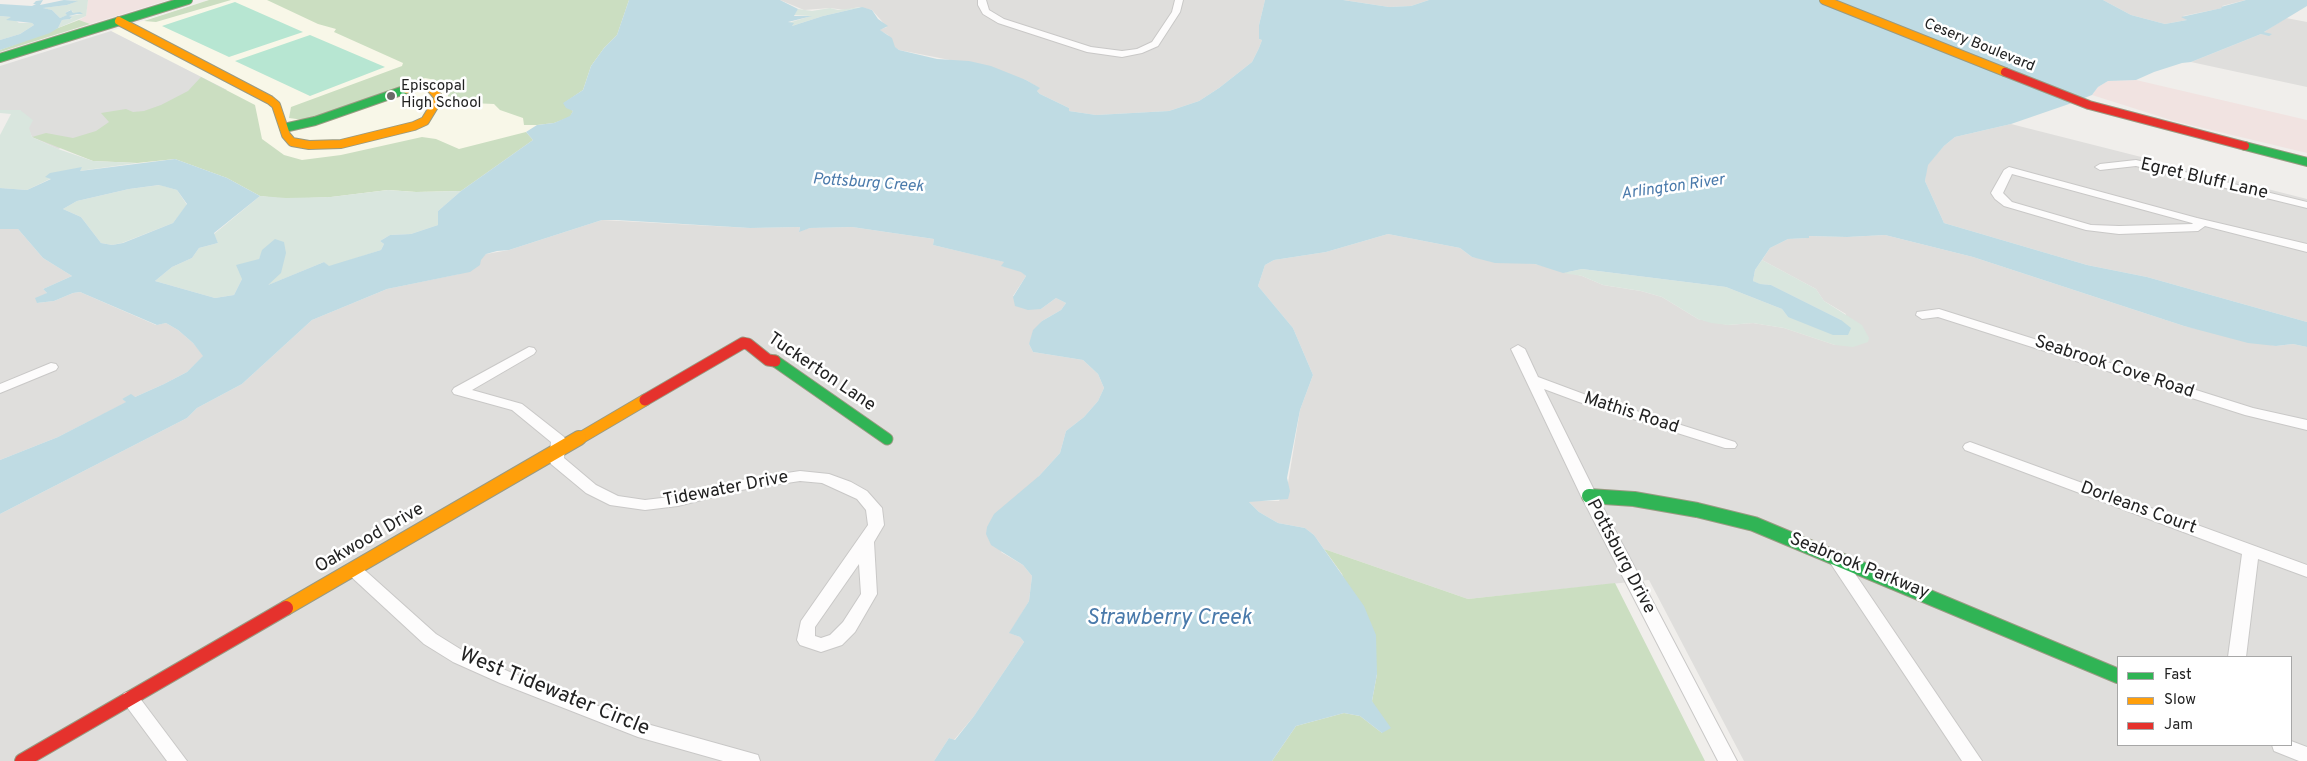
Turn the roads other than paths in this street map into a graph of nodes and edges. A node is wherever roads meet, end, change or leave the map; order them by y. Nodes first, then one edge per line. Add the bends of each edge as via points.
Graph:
1 (188, 0) edge
2 (982, 0) edge
3 (1179, 0) edge
4 (1824, 0) edge
5 (1839, 0) edge
6 (119, 21) junction
7 (0, 58) edge
8 (2092, 103) junction
9 (284, 128) junction
10 (2307, 162) edge
11 (2100, 167) dead end
12 (2307, 204) edge
13 (2202, 222) junction
14 (2307, 248) edge
15 (1922, 315) dead end
16 (734, 346) joint
17 (1518, 349) dead end
18 (529, 351) dead end
19 (50, 367) dead end
20 (1534, 380) junction
21 (0, 389) edge
22 (2307, 425) edge
23 (887, 439) dead end
24 (1730, 445) dead end
25 (1970, 447) dead end
26 (559, 450) junction
27 (1588, 496) junction
28 (866, 542) junction
29 (2251, 550) junction
30 (1835, 557) junction
31 (353, 569) junction
32 (2307, 571) edge
33 (2237, 656) edge
34 (2117, 676) edge
35 (130, 698) junction
36 (2283, 746) edge
37 (2307, 756) edge
38 (22, 761) edge
39 (178, 761) edge
40 (751, 761) edge
41 (1728, 761) edge
42 (1974, 761) edge

1 - 6 street
2 - 3 street via 986,12 1001,21 1101,53 1131,53 1149,48 1160,39 1176,12
4 - 8 street, Cesery Boulevard
5 - 8 street, Cesery Boulevard
6 - 7 street
6 - 9 street via 270,100 276,105
8 - 10 street, Cesery Boulevard via 2188,132
9 - 9 street via 292,142 340,144 425,121 439,98 429,86 417,85 315,121
11 - 12 street, Egret Bluff Lane via 2136,163
13 - 13 street via 2009,170 1997,193 2008,204 2090,228 2198,227
13 - 14 street
15 - 22 street, Seabrook Cove Road via 1939,313 2250,412
16 - 23 street, Tuckerton Lane via 748,344 768,360 778,362
16 - 26 street, Oakwood Drive
17 - 20 street, Pottsburg Drive
18 - 26 street via 459,391 517,407 559,440
19 - 21 street
20 - 24 street, Mathis Road
20 - 27 street, Pottsburg Drive
25 - 29 street, Dorleans Court
26 - 28 street, Tidewater Drive via 556,460 591,489 614,501 645,505 678,501 769,479 824,478 862,495 874,508 876,525
26 - 31 street, Oakwood Drive
27 - 30 street, Seabrook Parkway via 1634,499 1754,524
27 - 41 street, Pottsburg Drive
28 - 28 street, Tidewater Drive via 807,626 806,640 821,645 836,640 849,627 869,594
29 - 32 street, Dorleans Court
29 - 33 street
30 - 34 street, Seabrook Parkway
30 - 42 street
31 - 35 street, Oakwood Drive
31 - 40 street, West Tidewater Circle via 430,638 458,657 638,729
35 - 38 street, Oakwood Drive
35 - 39 street
36 - 37 street

